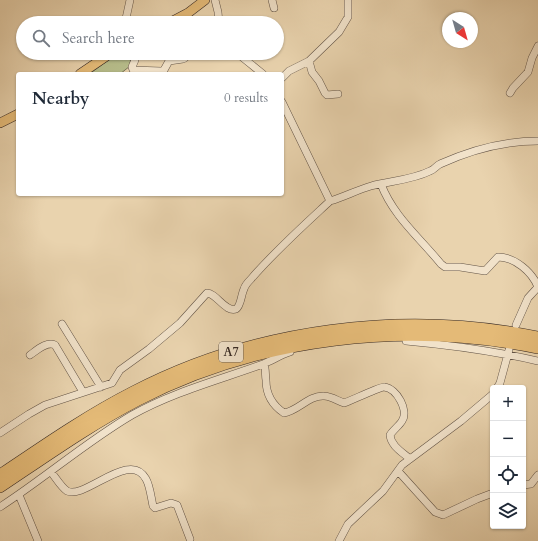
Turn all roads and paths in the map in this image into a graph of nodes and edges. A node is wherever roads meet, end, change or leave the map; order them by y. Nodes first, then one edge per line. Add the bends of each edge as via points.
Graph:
1 (130, 0) edge
2 (215, 0) edge
3 (272, 0) edge
4 (348, 0) edge
5 (200, 1) edge
6 (274, 8) dead end
7 (127, 16) edge
8 (184, 16) edge
9 (218, 16) edge
10 (538, 46) edge
11 (101, 60) edge
12 (134, 60) edge
13 (176, 60) edge
14 (246, 60) edge
15 (309, 61) junction
16 (83, 72) edge
17 (261, 72) edge
18 (284, 76) edge
19 (338, 94) dead end
20 (510, 94) dead end
21 (284, 106) edge
22 (16, 115) edge
23 (0, 123) edge
24 (538, 141) edge
25 (381, 184) junction
26 (330, 201) junction
27 (538, 287) edge
28 (62, 324) dead end
29 (516, 325) dead end
30 (538, 337) edge
31 (538, 348) edge
32 (509, 351) junction
33 (30, 355) dead end
34 (538, 361) edge
35 (264, 364) junction
36 (499, 385) edge
37 (101, 387) junction
38 (83, 392) junction
39 (490, 397) edge
40 (0, 433) edge
41 (410, 459) junction
42 (398, 471) junction
43 (51, 472) junction
44 (20, 474) junction
45 (0, 475) edge
46 (538, 475) edge
47 (526, 485) edge
48 (0, 487) edge
49 (0, 491) edge
50 (491, 493) edge
51 (19, 495) junction
52 (0, 507) edge
53 (190, 539) dead end
54 (38, 541) edge
55 (339, 541) edge

1 - 7 street
2 - 9 street
3 - 6 street
4 - 15 street via 348,17 343,27
5 - 8 main road
10 - 20 street via 528,72
11 - 16 main road
12 - 13 street via 133,70 161,71 169,61
14 - 17 street
15 - 18 street
15 - 19 street via 312,72 325,93
21 - 26 street
22 - 23 main road
24 - 25 street via 513,142 485,148 439,165 421,175
25 - 26 street
25 - 27 street via 395,212 440,264 446,267 485,271 498,257 504,257 512,259 532,276
26 - 37 street via 249,281 236,309 226,307 212,294 207,293 180,323 122,368 112,383
27 - 29 street via 528,298
28 - 37 street
30 - 45 highway, Α7 via 464,326 400,325 323,332 242,349 178,371 134,391 76,424
31 - 44 highway, Α7 via 480,338 407,335 332,341 268,353 182,380 145,397 102,420
32 - 34 street
32 - 35 street via 401,340 305,348 284,354
32 - 36 street
33 - 38 street via 47,344 55,345
35 - 41 street via 270,398 276,408 284,413 291,412 318,396 344,403 380,387 385,386 393,390 399,396 404,412 403,420 390,435 390,440
35 - 43 street via 208,382 152,405 122,422
37 - 38 street
38 - 40 street via 45,405
39 - 41 street via 462,421
41 - 42 street
42 - 50 street via 435,512 443,516
42 - 55 street via 383,491 348,524
43 - 51 street
43 - 53 street via 63,488 75,492 105,478 136,469 146,479 155,508 171,503 177,505
44 - 48 highway, Α7
44 - 49 highway
46 - 47 street via 531,484
51 - 52 street
51 - 54 street

